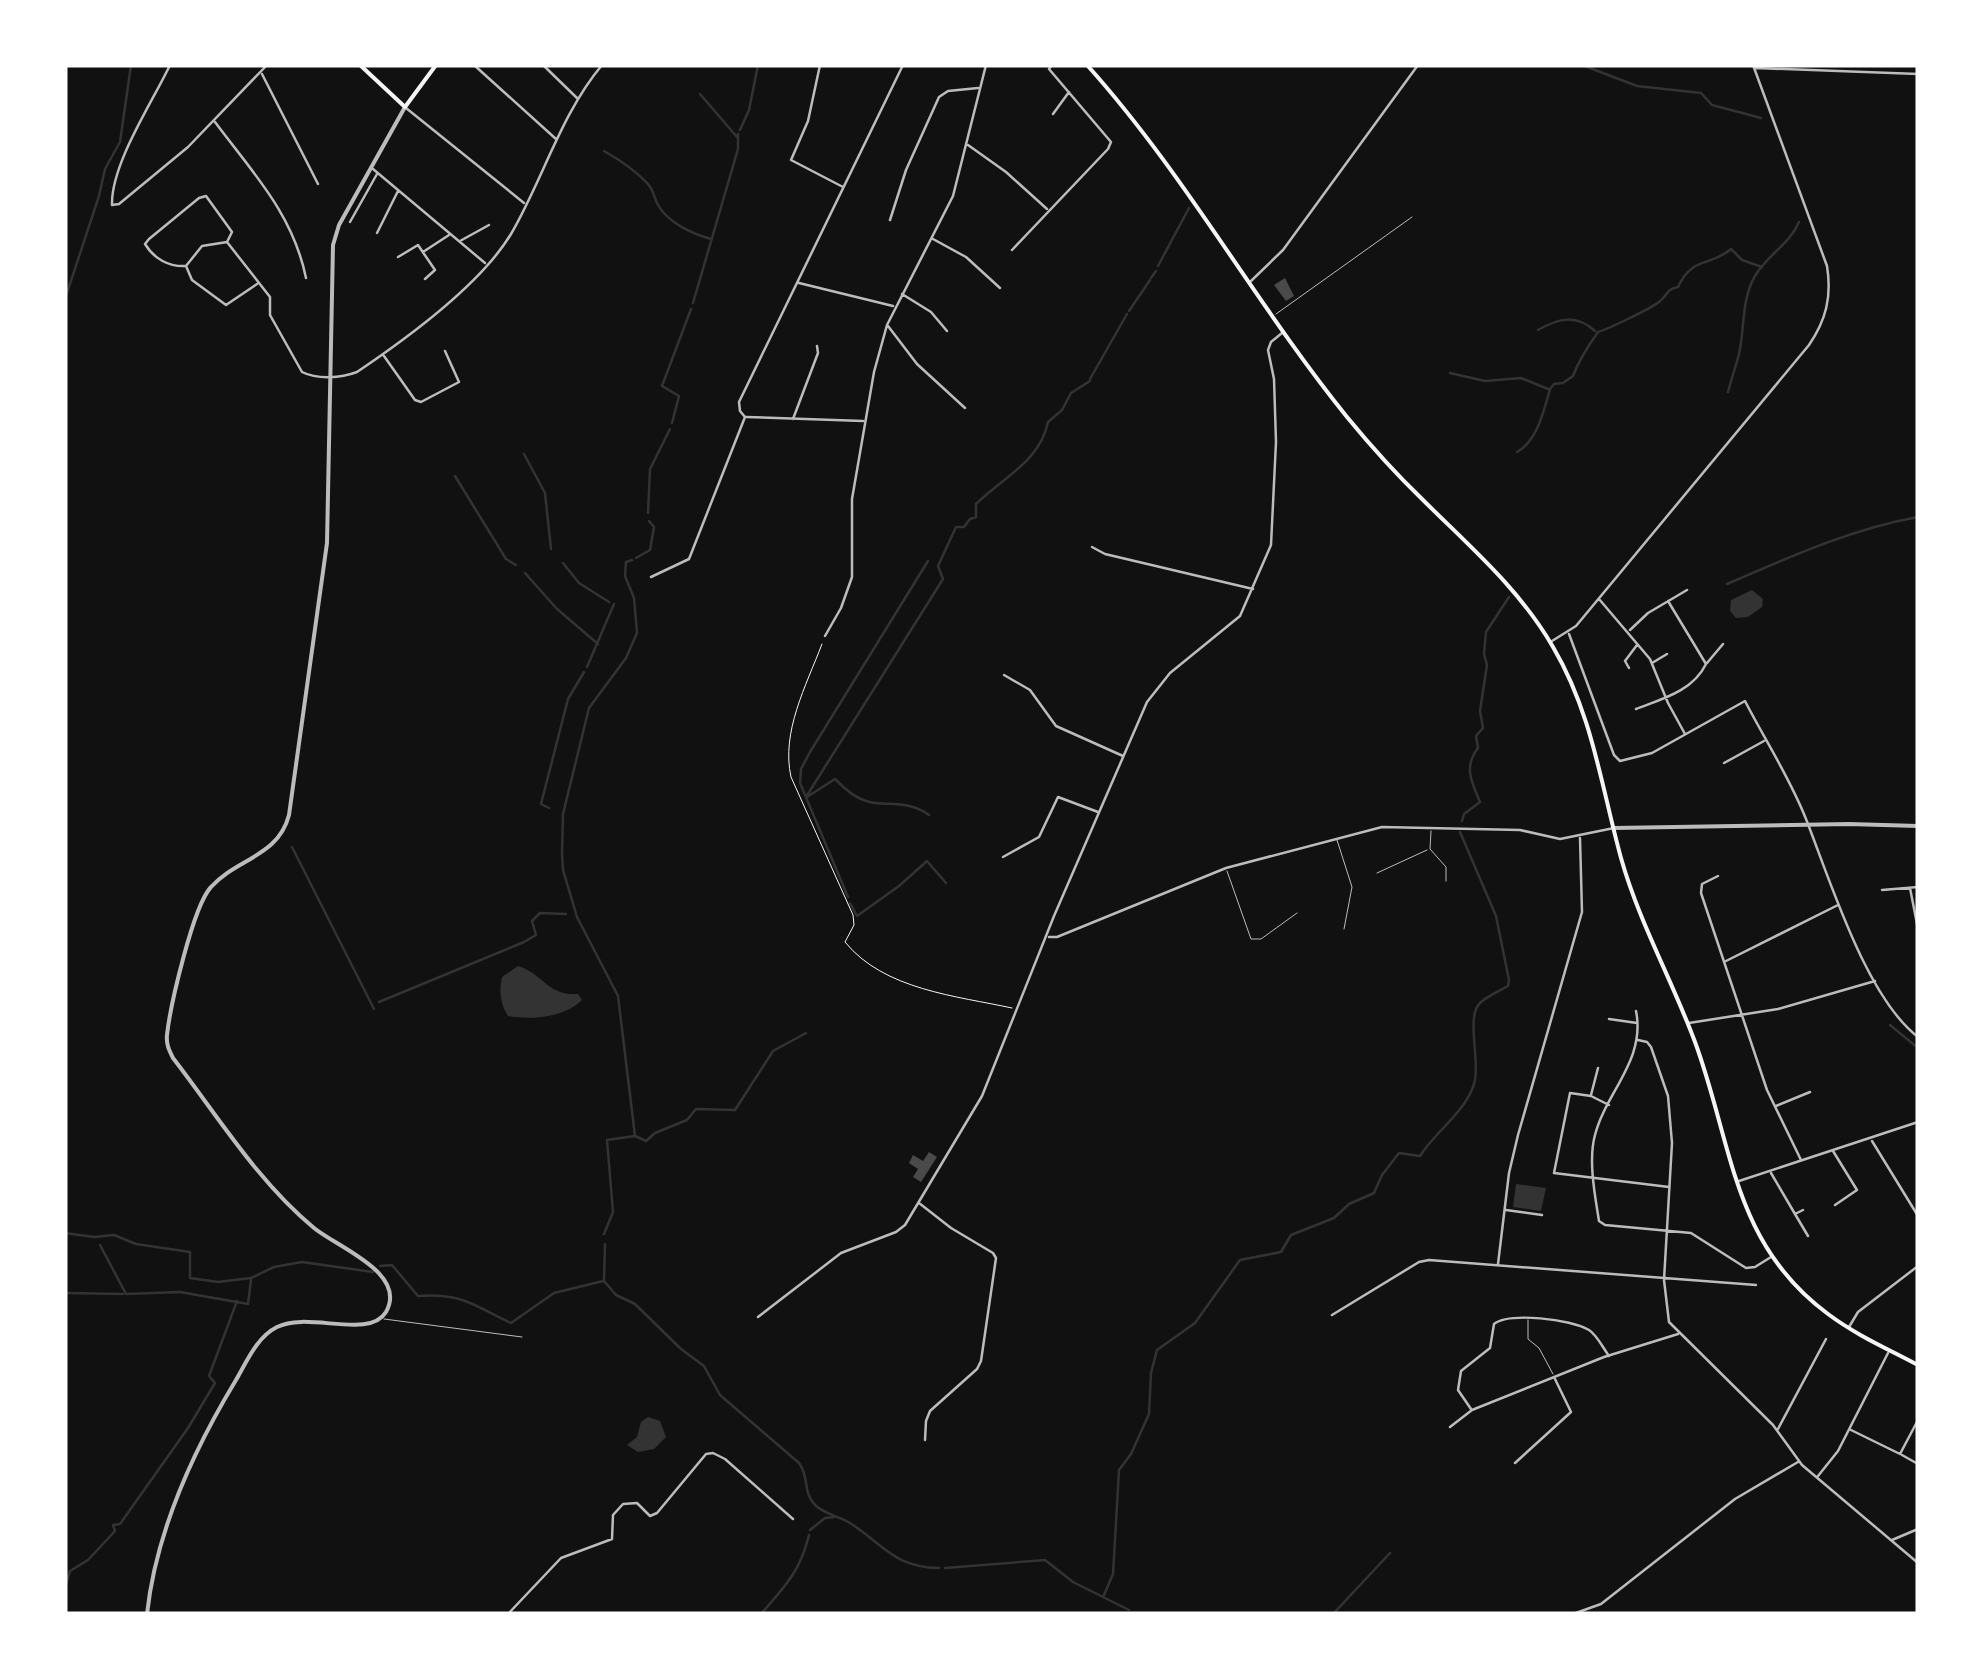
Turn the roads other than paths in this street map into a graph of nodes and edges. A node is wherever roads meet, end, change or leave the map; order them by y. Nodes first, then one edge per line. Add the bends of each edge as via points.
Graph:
1 (170, 65) edge
2 (267, 65) edge
3 (360, 65) edge
4 (436, 65) edge
5 (474, 65) edge
6 (543, 65) edge
7 (602, 65) edge
8 (820, 65) edge
9 (903, 65) edge
10 (986, 65) edge
11 (1052, 65) edge
12 (1088, 65) edge
13 (1418, 65) edge
14 (1820, 65) edge
15 (1909, 65) edge
16 (1753, 66) edge
17 (1099, 67) edge
18 (1822, 71) junction
19 (260, 72) junction
20 (1094, 72) junction
21 (1915, 74) edge
22 (981, 88) junction
23 (1070, 92) junction
24 (578, 99) junction
25 (405, 107) junction
26 (1053, 114) dead end
27 (214, 121) junction
28 (558, 140) junction
29 (966, 144) junction
30 (371, 167) junction
31 (378, 172) junction
32 (318, 184) dead end
33 (844, 188) junction
34 (399, 190) junction
35 (526, 204) junction
36 (1049, 210) junction
37 (1412, 217) dead end
38 (890, 220) dead end
39 (350, 222) dead end
40 (490, 225) dead end
41 (377, 233) dead end
42 (450, 234) junction
43 (931, 238) junction
44 (228, 239) junction
45 (460, 242) junction
46 (1012, 250) dead end
47 (424, 252) junction
48 (398, 256) dead end
49 (486, 264) junction
50 (186, 266) junction
51 (306, 278) dead end
52 (424, 279) dead end
53 (1250, 282) junction
54 (258, 283) junction
55 (798, 283) junction
56 (1000, 288) dead end
57 (901, 294) junction
58 (895, 307) junction
59 (1273, 316) junction
60 (887, 325) junction
61 (947, 331) dead end
62 (1284, 332) junction
63 (817, 346) dead end
64 (445, 351) dead end
65 (382, 355) junction
66 (330, 377) junction
67 (965, 408) dead end
68 (745, 417) junction
69 (794, 419) junction
70 (866, 421) junction
71 (1092, 547) dead end
72 (651, 577) dead end
73 (1255, 589) junction
74 (1687, 590) dead end
75 (1598, 598) junction
76 (1668, 601) junction
77 (1568, 632) junction
78 (1629, 632) junction
79 (825, 636) road end
80 (1551, 642) junction
81 (1639, 644) junction
82 (1722, 644) dead end
83 (1667, 654) dead end
84 (1652, 663) junction
85 (1706, 664) junction
86 (1628, 668) dead end
87 (1004, 675) dead end
88 (1665, 698) junction
89 (1636, 709) dead end
90 (1686, 734) junction
91 (1766, 740) junction
92 (1124, 756) junction
93 (1724, 763) dead end
94 (1100, 814) junction
95 (1808, 824) junction
96 (1918, 826) edge
97 (1431, 827) junction
98 (1614, 828) junction
99 (1580, 837) junction
100 (1336, 838) junction
101 (1430, 849) junction
102 (1003, 858) dead end
103 (1226, 868) junction
104 (1377, 873) dead end
105 (1718, 876) dead end
106 (1446, 881) dead end
107 (1918, 886) edge
108 (1910, 888) junction
109 (1882, 890) dead end
110 (1838, 905) junction
111 (1298, 914) dead end
112 (1344, 929) dead end
113 (1918, 930) edge
114 (1048, 936) junction
115 (1724, 962) junction
116 (1875, 981) junction
117 (1636, 1011) dead end
118 (1742, 1014) junction
119 (1609, 1019) dead end
120 (1639, 1023) junction
121 (1688, 1024) junction
122 (1918, 1037) edge
123 (1638, 1040) junction
124 (1598, 1068) dead end
125 (1810, 1092) dead end
126 (1591, 1096) junction
127 (1610, 1105) junction
128 (1775, 1106) junction
129 (1918, 1122) edge
130 (1870, 1138) junction
131 (1832, 1150) junction
132 (1802, 1160) junction
133 (1770, 1172) junction
134 (1595, 1180) junction
135 (1737, 1182) junction
136 (1671, 1187) junction
137 (918, 1202) junction
138 (1834, 1204) dead end
139 (1504, 1209) junction
140 (1804, 1210) dead end
141 (1795, 1214) junction
142 (1542, 1215) dead end
143 (1918, 1216) edge
144 (1668, 1229) junction
145 (1808, 1236) dead end
146 (1770, 1257) junction
147 (1497, 1266) junction
148 (1918, 1266) edge
149 (1664, 1280) junction
150 (1756, 1285) dead end
151 (1332, 1315) dead end
152 (382, 1317) junction
153 (758, 1317) dead end
154 (1528, 1319) junction
155 (1849, 1328) junction
156 (1679, 1334) junction
157 (522, 1338) dead end
158 (1826, 1338) dead end
159 (1890, 1350) junction
160 (1609, 1356) junction
161 (1918, 1365) edge
162 (1554, 1377) junction
163 (1472, 1410) junction
164 (1918, 1420) edge
165 (1450, 1427) dead end
166 (1778, 1430) junction
167 (1850, 1430) junction
168 (925, 1440) dead end
169 (1900, 1454) junction
170 (1799, 1462) junction
171 (1515, 1463) dead end
172 (1918, 1464) edge
173 (1817, 1477) junction
174 (793, 1519) dead end
175 (1918, 1529) edge
176 (1890, 1541) junction
177 (1918, 1563) edge
178 (147, 1614) edge
179 (508, 1614) edge
180 (1573, 1614) edge

1 - 27 street via 112,192 112,206
2 - 19 street
3 - 25 main road
4 - 25 main road
5 - 28 street
6 - 24 street
7 - 24 street
8 - 33 street via 791,160
9 - 33 street
10 - 22 street
11 - 23 street
12 - 20 main road
13 - 53 street via 1283,250
14 - 18 street
15 - 21 street
16 - 18 street
16 - 75 street via 1828,266 1824,321
17 - 20 street
18 - 21 street
19 - 27 street
19 - 32 street
20 - 53 main road
22 - 29 street
22 - 38 street via 939,97
23 - 26 street
23 - 36 street via 1111,142
24 - 28 street
25 - 30 street
25 - 35 street
27 - 51 street via 285,215
28 - 35 street
29 - 36 street
29 - 43 street via 953,196
30 - 31 street
30 - 66 street via 333,245
31 - 34 street
31 - 39 street
33 - 55 street
34 - 41 street
34 - 42 street
35 - 49 street
36 - 46 street
37 - 59 lane
40 - 45 street
42 - 45 street
42 - 47 street
43 - 56 street via 966,257
43 - 57 street
44 - 50 street via 202,246
44 - 50 street via 229,225 210,200 199,198 145,244 169,266
44 - 54 street
45 - 49 street
47 - 48 street via 415,244
47 - 52 street via 435,270
49 - 65 street
50 - 54 street via 192,280 226,306
53 - 59 main road
54 - 66 street via 298,367 308,376
55 - 58 street
55 - 68 street via 739,402
57 - 58 street
57 - 61 street
58 - 60 street
59 - 62 main road
60 - 67 street via 916,364
60 - 70 street
62 - 73 street via 1268,350 1276,428 1274,526
62 - 80 main road via 1367,440 1502,578
63 - 69 street
64 - 65 street via 459,382 421,402
65 - 66 street via 352,374
66 - 152 street via 327,543 288,815 275,843 218,880 200,902 167,1044 280,1196 384,1276 390,1297
68 - 69 street
68 - 72 street via 689,559
69 - 70 street
70 - 79 street via 852,499 852,577
71 - 73 street
73 - 92 street via 1233,624 1158,686
74 - 76 street
75 - 77 street
75 - 78 street
76 - 78 street
76 - 85 street
77 - 80 street
77 - 90 street via 1617,759 1643,756
78 - 81 street
80 - 98 main road via 1589,726
81 - 84 street
81 - 86 street via 1625,661
82 - 85 street
83 - 84 street
84 - 88 street
85 - 88 street via 1695,680
87 - 92 street via 1028,687 1056,726
88 - 89 street
88 - 90 street
90 - 91 street via 1745,701
91 - 93 street
91 - 95 street
92 - 94 street
94 - 102 street via 1058,797 1039,837
94 - 114 street
95 - 96 street
95 - 98 street
95 - 110 street
97 - 99 street
97 - 100 street via 1385,826
97 - 101 lane
98 - 99 street
98 - 121 main road via 1634,896
99 - 139 street via 1582,912 1518,1135
100 - 103 street
100 - 112 lane via 1352,886
101 - 104 lane
101 - 106 lane via 1446,866
103 - 111 lane via 1251,938 1262,939
103 - 114 street via 1057,938
105 - 115 street via 1700,890
107 - 108 street
108 - 109 street
108 - 113 street
110 - 115 street
110 - 116 street
114 - 137 street via 978,1105
115 - 118 street
116 - 118 street
116 - 122 street via 1895,1017
117 - 120 street
118 - 121 street
118 - 128 street
119 - 120 street
120 - 123 street
121 - 135 main road
123 - 127 street
123 - 136 street via 1650,1044 1668,1096
124 - 126 street
125 - 128 street
126 - 127 street
126 - 134 street via 1570,1093 1553,1170
127 - 134 street via 1593,1140
128 - 132 street
129 - 130 street
130 - 131 street
130 - 143 street
131 - 132 street
131 - 138 street via 1857,1190
132 - 133 street
133 - 135 street
133 - 141 street
134 - 136 street
134 - 144 street via 1601,1224
135 - 146 main road
136 - 144 street
137 - 153 street via 901,1229 840,1252
137 - 168 street via 996,1258 981,1361 930,1411
139 - 142 street
139 - 147 street
140 - 141 street
141 - 145 street
144 - 146 street via 1695,1235 1746,1268
144 - 149 street
146 - 155 main road via 1807,1297
147 - 149 street
147 - 151 street via 1424,1260
148 - 155 street via 1858,1312
149 - 150 street
149 - 156 street via 1668,1320
152 - 157 lane
152 - 178 street via 362,1325 294,1320 256,1346 187,1474 156,1560
154 - 160 street via 1590,1330
154 - 162 lane via 1527,1337
154 - 163 street via 1498,1320 1490,1348 1460,1371 1458,1390
155 - 159 main road
156 - 160 street
156 - 166 street
158 - 166 street
159 - 161 main road
159 - 167 street
160 - 162 street
162 - 163 street
162 - 171 street via 1571,1412
163 - 165 street
164 - 169 street
166 - 170 street
167 - 169 street
167 - 173 street
169 - 172 street
170 - 173 street
170 - 180 street via 1735,1499 1601,1604
173 - 176 street
174 - 179 street via 726,1459 706,1454 657,1513 623,1504 613,1515 612,1539 561,1558
175 - 176 street
176 - 177 street

